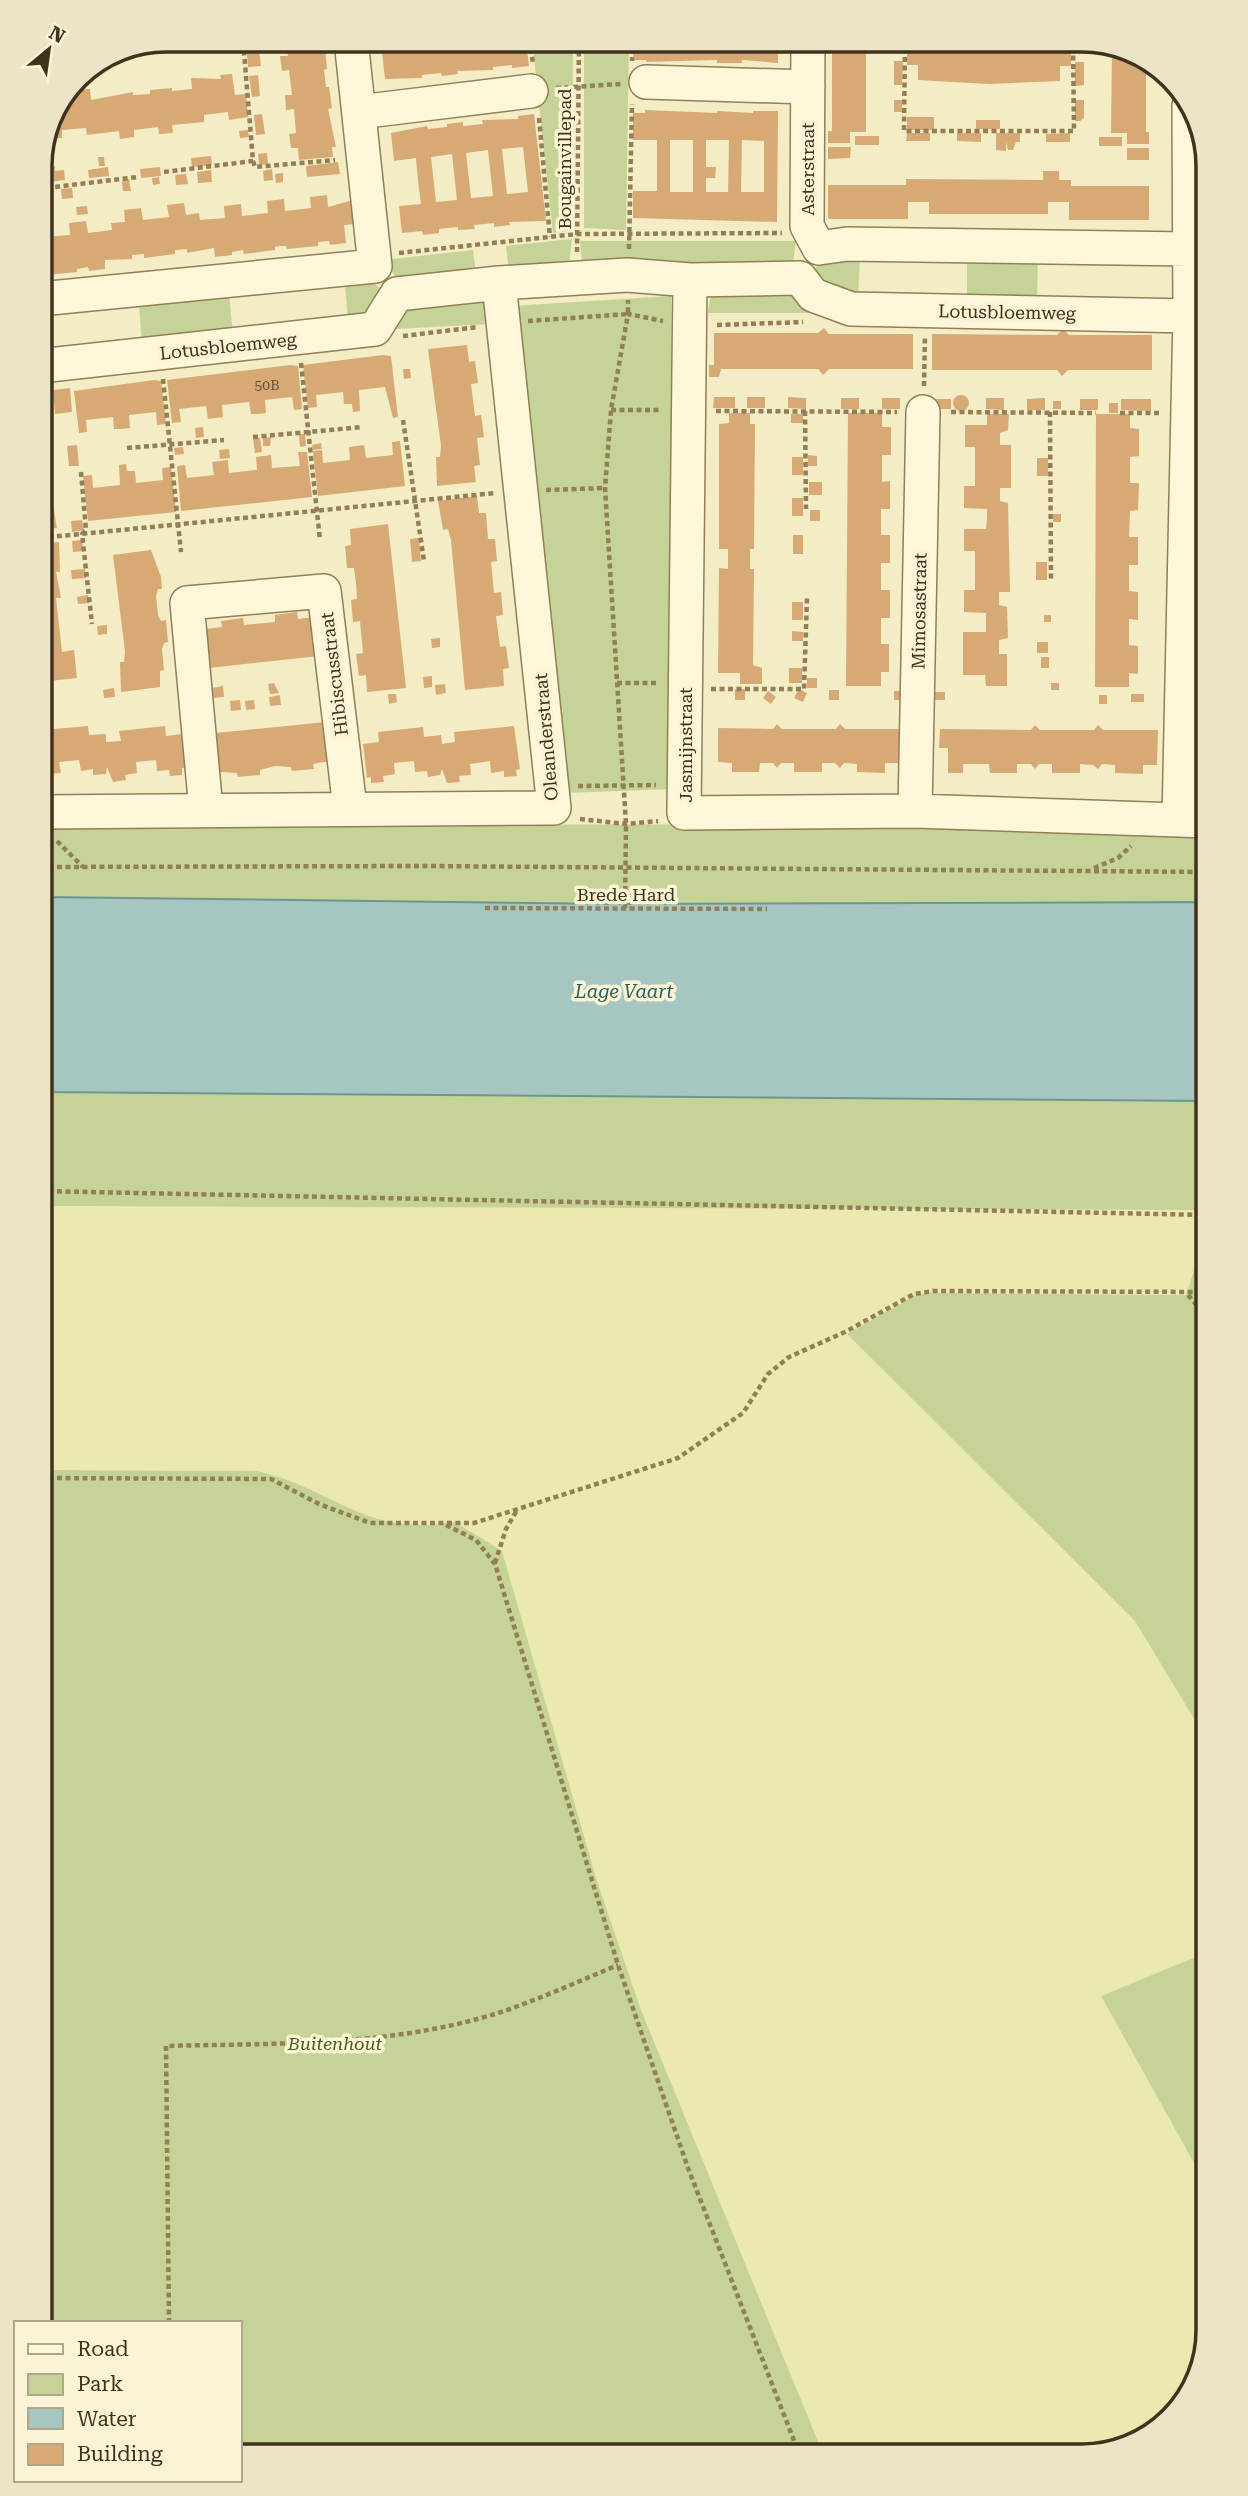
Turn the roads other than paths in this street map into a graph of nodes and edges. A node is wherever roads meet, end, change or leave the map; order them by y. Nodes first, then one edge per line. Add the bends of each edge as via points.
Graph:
1 (352, 52) edge
2 (808, 53) edge
3 (639, 82) road end
4 (808, 87) junction
5 (534, 90) road end
6 (359, 112) junction
7 (1190, 134) edge
8 (814, 239) junction
9 (375, 266) junction
10 (1195, 270) edge
11 (800, 278) junction
12 (690, 280) junction
13 (499, 283) junction
14 (397, 294) junction
15 (53, 298) edge
16 (1190, 316) junction
17 (53, 365) edge
18 (923, 412) road end
19 (350, 808) junction
20 (206, 810) junction
21 (915, 811) junction
22 (1193, 820) edge
23 (53, 823) edge

1 - 6 street
2 - 4 street, Asterstraat
3 - 4 street
4 - 8 street, Asterstraat via 807,226
5 - 6 street
6 - 9 street
7 - 10 street
8 - 10 street
8 - 11 street
9 - 14 street
9 - 15 street
10 - 16 street
11 - 12 street
11 - 16 street, Lotusbloemweg via 813,295 851,309
12 - 13 street via 627,275
12 - 21 street, Jasmijnstraat via 684,799
13 - 14 street
13 - 19 street, Oleanderstraat via 553,797
14 - 17 street, Lotusbloemweg via 375,329
16 - 22 street
18 - 21 street, Mimosastraat
19 - 20 street, Oleanderstraat
19 - 20 street, Hibiscusstraat via 324,591 187,603
20 - 23 street, Oleanderstraat
21 - 22 street, Jasmijnstraat

